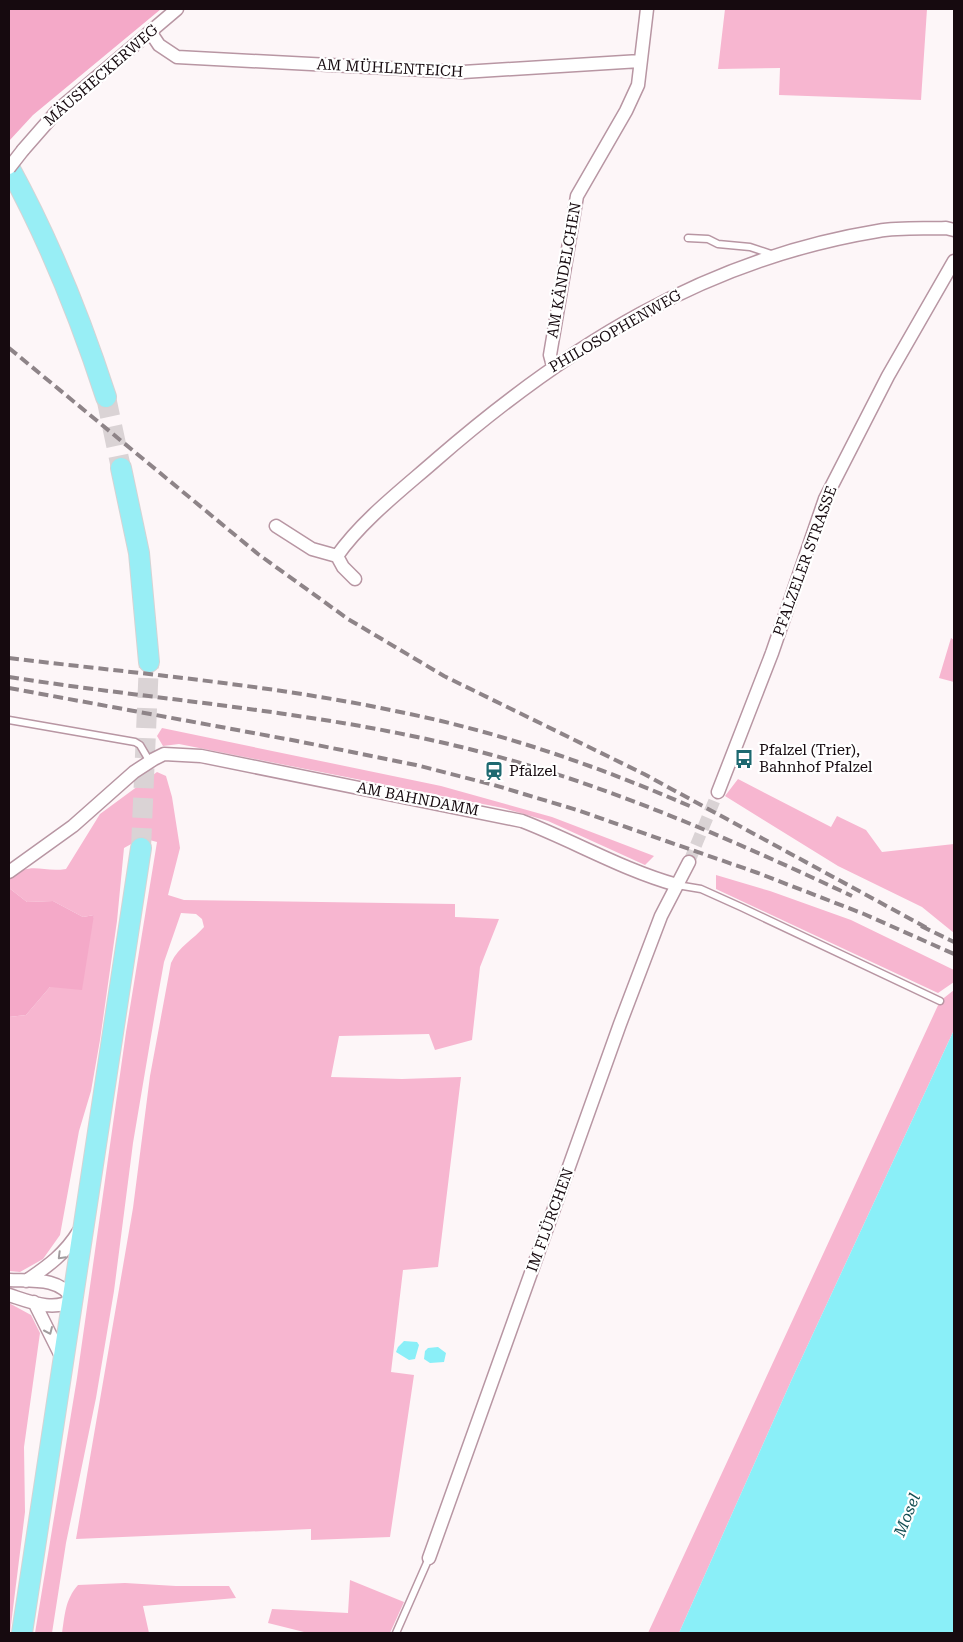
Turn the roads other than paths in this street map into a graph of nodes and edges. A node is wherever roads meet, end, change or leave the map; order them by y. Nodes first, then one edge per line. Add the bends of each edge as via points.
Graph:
1 (178, 9) edge
2 (647, 9) edge
3 (151, 33) junction
4 (640, 61) junction
5 (9, 167) edge
6 (954, 230) edge
7 (688, 238) dead end
8 (775, 255) junction
9 (954, 261) edge
10 (554, 366) junction
11 (106, 397) tunnel mouth
12 (121, 468) tunnel mouth
13 (276, 526) dead end
14 (337, 556) junction
15 (355, 578) dead end
16 (149, 662) tunnel mouth
17 (9, 720) edge
18 (150, 762) junction
19 (718, 792) tunnel mouth
20 (140, 848) tunnel mouth
21 (689, 862) tunnel mouth
22 (9, 872) edge
23 (677, 885) junction
24 (940, 1001) dead end
25 (85, 1220) junction
26 (9, 1280) edge
27 (26, 1280) junction
28 (9, 1295) edge
29 (73, 1299) junction
30 (34, 1302) junction
31 (63, 1361) junction
32 (429, 1558) joint
33 (22, 1633) edge
34 (396, 1633) edge

1 - 3 street, MÄUSHECKERWEG
2 - 4 street, AM KÄNDELCHEN
3 - 4 street, AM MÜHLENTEICH via 160,45 177,57 462,72
3 - 5 street, MÄUSHECKERWEG, bridge via 58,110
4 - 10 street, AM KÄNDELCHEN via 638,85 626,112 577,196 550,355
5 - 11 main road via 64,279
6 - 8 street, PHILOSOPHENWEG via 879,230
7 - 8 lane via 750,247
8 - 10 street, PHILOSOPHENWEG via 697,284 611,330
9 - 19 street, PFALZELER STRASSE via 888,376 825,499 772,653
10 - 14 street, PHILOSOPHENWEG via 498,408 413,480 347,542
12 - 16 main road via 139,553
13 - 14 street via 312,549
14 - 15 street
17 - 18 lane via 135,742
18 - 22 street, AM BAHNDAMM via 134,772 73,826
18 - 23 street, AM BAHNDAMM via 164,754 201,756 522,820 653,878
20 - 25 main road
21 - 23 street
23 - 24 lane via 701,889
23 - 32 street, IM FLÜRCHEN via 661,916 620,1024
25 -> 27 street via 69,1247 55,1262
25 - 29 main road
26 - 27 street
27 - 29 street via 51,1282 65,1289
28 - 30 street
29 - 30 street via 56,1306
29 - 31 main road
30 -> 31 street
31 - 33 main road
32 - 34 lane

